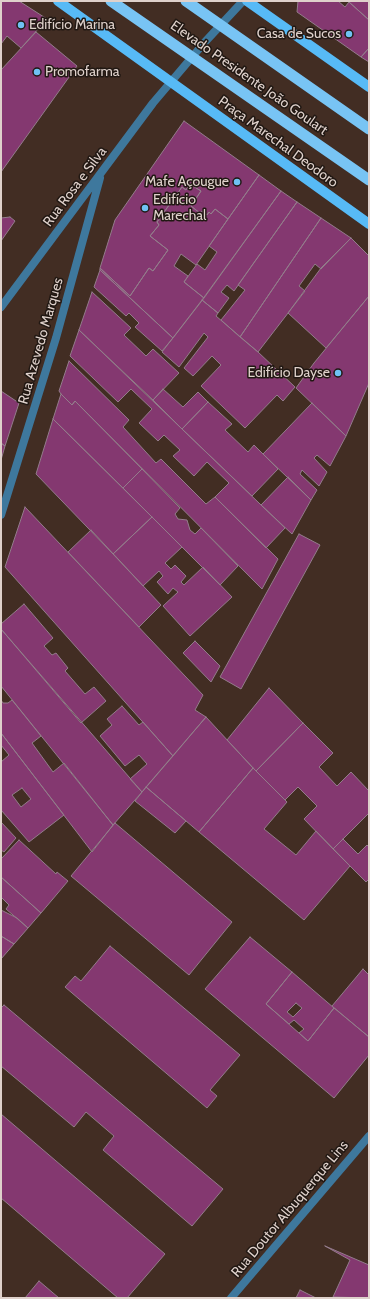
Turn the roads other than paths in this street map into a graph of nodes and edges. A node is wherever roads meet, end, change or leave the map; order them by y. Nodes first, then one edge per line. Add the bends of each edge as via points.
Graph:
1 (58, 1) edge
2 (111, 1) edge
3 (186, 1) edge
4 (243, 1) edge
5 (247, 1) edge
6 (170, 82) junction
7 (369, 87) edge
8 (369, 129) edge
9 (102, 174) junction
10 (369, 180) edge
11 (369, 224) edge
12 (1, 307) edge
13 (1, 515) edge
14 (369, 1136) edge
15 (231, 1298) edge

1 - 6 main road, Praça Marechal Deodoro
2 - 10 highway, Elevado Presidente João Goulart
3 - 8 highway, Elevado Presidente João Goulart
4 - 6 street, Rua Rosa e Silva
5 - 7 main road
6 - 9 street, Rua Rosa e Silva
6 - 11 main road, Praça Marechal Deodoro
9 - 12 street, Rua Rosa e Silva
9 - 13 street, Rua Azevedo Marques via 56,338
14 - 15 street, Rua Doutor Albuquerque Lins

